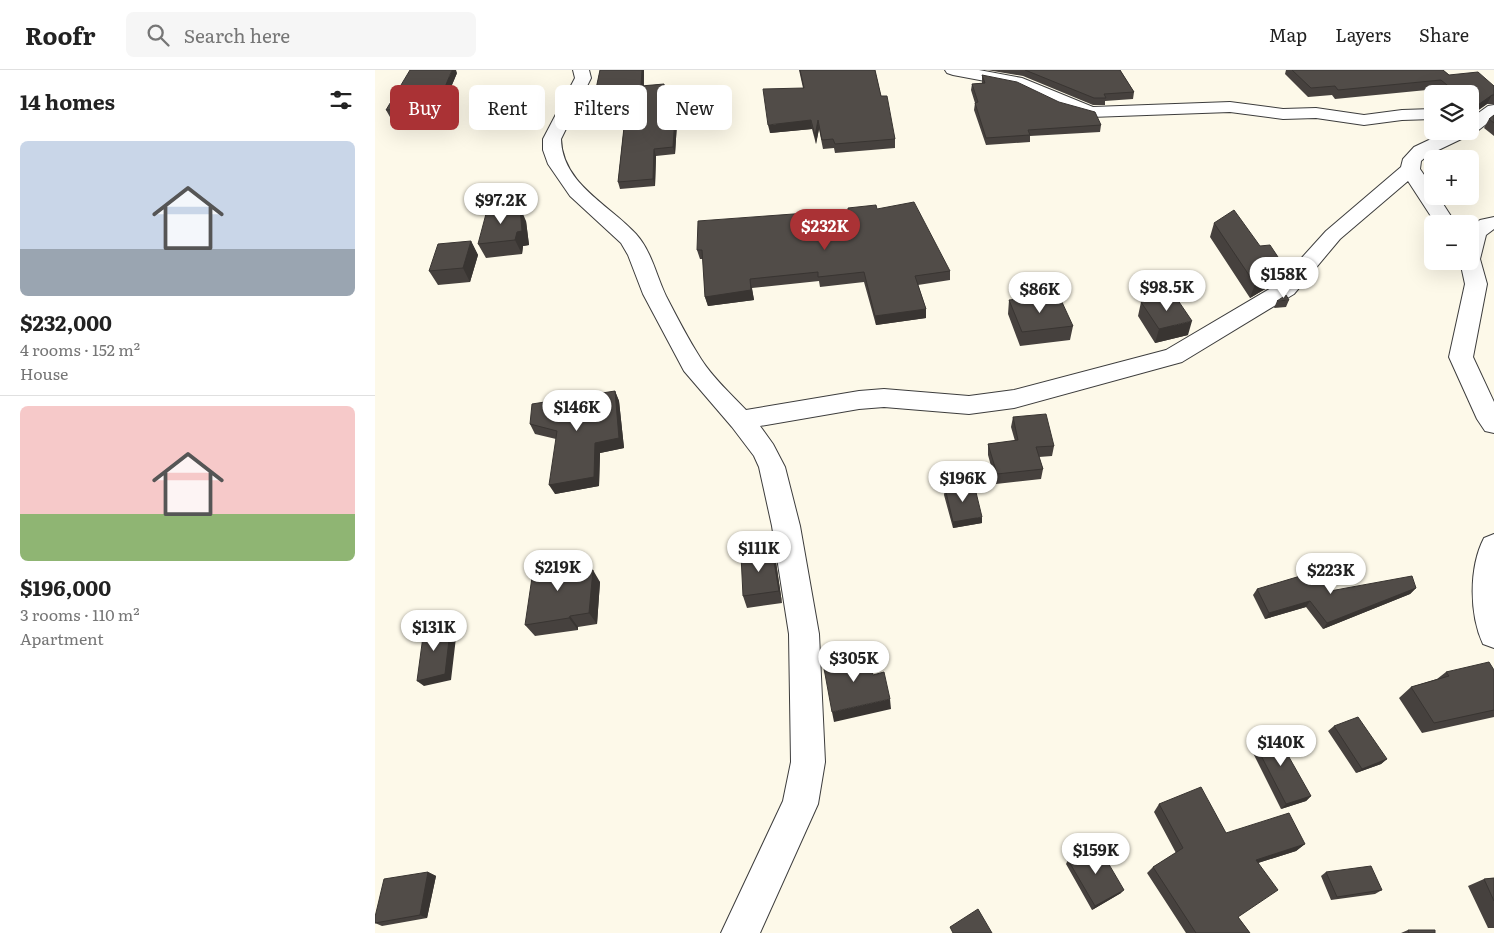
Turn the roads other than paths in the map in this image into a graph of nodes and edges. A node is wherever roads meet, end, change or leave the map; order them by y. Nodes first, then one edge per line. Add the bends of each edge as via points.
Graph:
1 (581, 70) edge
2 (953, 70) edge
3 (990, 73) edge
4 (1492, 110) edge
5 (1479, 111) edge
6 (1424, 114) edge
7 (1479, 121) edge
8 (1444, 140) edge
9 (1410, 169) junction
10 (1440, 215) edge
11 (1494, 223) edge
12 (1479, 229) edge
13 (1473, 270) edge
14 (741, 420) junction
15 (1494, 424) edge
16 (1494, 546) edge
17 (1494, 634) edge
18 (740, 933) edge

1 - 14 street via 583,78 552,139 557,164 577,192 629,239 679,344 704,379
2 - 3 street
3 - 6 street via 1091,112 1230,107 1364,120
4 - 5 street
4 - 7 street
8 - 9 street via 1415,154
9 - 10 street
9 - 14 street via 1333,235 1286,289 1174,356 1014,399 969,404 884,398
11 - 12 street
13 - 15 street via 1476,284 1461,357
14 - 18 street via 772,467 780,499 804,634 808,762 800,804
16 - 17 street via 1486,581

